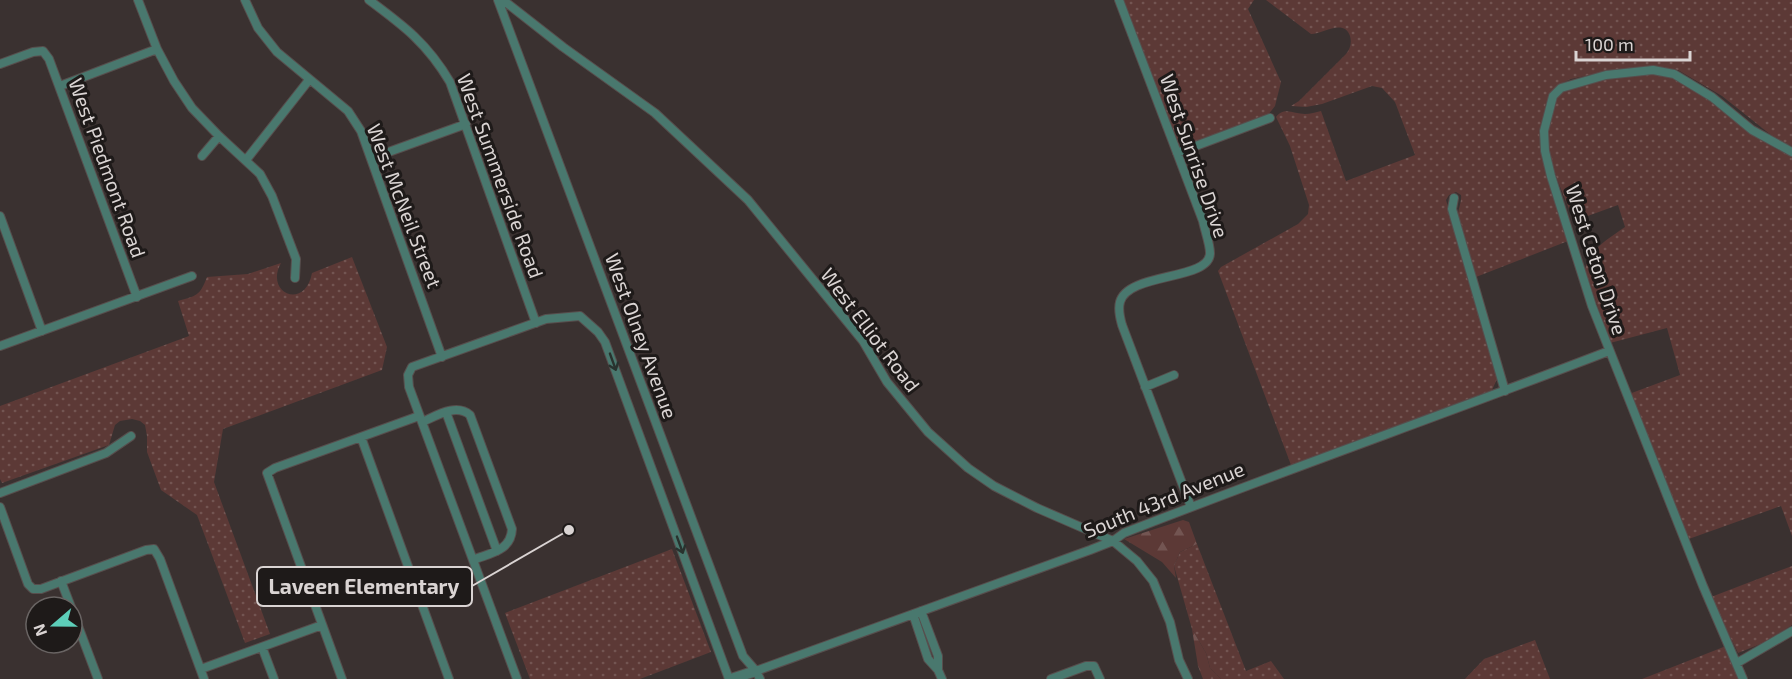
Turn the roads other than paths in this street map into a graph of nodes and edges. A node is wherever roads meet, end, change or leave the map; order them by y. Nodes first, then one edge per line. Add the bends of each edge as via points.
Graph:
1 (138, 0) edge
2 (244, 0) edge
3 (369, 0) edge
4 (500, 0) edge
5 (1119, 0) edge
6 (157, 49) junction
7 (0, 64) edge
8 (309, 80) junction
9 (60, 86) junction
10 (1270, 118) dead end
11 (466, 124) junction
12 (219, 136) junction
13 (1792, 152) edge
14 (1177, 153) junction
15 (202, 156) dead end
16 (372, 158) junction
17 (246, 160) junction
18 (1454, 198) dead end
19 (0, 216) edge
20 (192, 276) dead end
21 (295, 278) dead end
22 (137, 297) junction
23 (536, 323) junction
24 (42, 332) junction
25 (0, 346) edge
26 (1609, 351) junction
27 (442, 357) junction
28 (1174, 375) dead end
29 (1145, 387) junction
30 (1505, 391) junction
31 (446, 412) junction
32 (421, 419) junction
33 (131, 436) dead end
34 (361, 437) junction
35 (0, 493) edge
36 (0, 507) edge
37 (1191, 507) junction
38 (1113, 541) junction
39 (497, 551) junction
40 (473, 560) junction
41 (62, 581) junction
42 (67, 595) edge
43 (917, 613) junction
44 (322, 625) junction
45 (1792, 631) edge
46 (84, 641) edge
47 (934, 642) junction
48 (924, 646) junction
49 (262, 647) junction
50 (1737, 663) junction
51 (201, 669) junction
52 (938, 670) junction
53 (758, 675) edge
54 (98, 679) edge
55 (204, 679) edge
56 (273, 679) edge
57 (342, 679) edge
58 (449, 679) edge
59 (517, 679) edge
60 (730, 679) edge
61 (942, 679) edge
62 (1051, 679) edge
63 (1100, 679) edge
64 (1188, 679) edge
65 (1743, 679) edge

1 - 6 street
2 - 8 street, West McNeil Street via 258,28 277,52
3 - 11 street, West Summerside Road via 429,50 450,82
4 - 38 street, West Elliot Road via 655,113 748,200 862,341 887,382 914,415 968,468 1037,508
4 - 53 street, West Olney Avenue via 742,656
5 - 14 street, West Sunrise Drive
6 - 9 street
6 - 12 street via 192,108
7 - 9 street, West Piedmont Road via 43,51
8 - 16 street, West McNeil Street via 348,111
8 - 17 street
9 - 22 street, West Piedmont Road
10 - 14 street
11 - 16 street
11 - 23 street, West Summerside Road
12 - 15 street
12 - 17 street
13 - 26 street, West Ceton Drive via 1752,130 1712,97 1674,74 1653,70 1606,75 1561,88 1553,96 1544,131 1545,151 1580,271
14 - 29 street, West Sunrise Drive via 1203,221 1210,253 1208,261 1199,268 1139,285 1125,292 1120,301 1122,325
16 - 27 street, West McNeil Street
17 - 21 street via 260,174 272,196 296,258
18 - 30 street via 1452,209
19 - 24 street
20 - 22 street
22 - 24 street
23 - 27 street
23 -> 60 street via 580,316 605,342
24 - 25 street
26 - 30 street, South 43rd Avenue
26 - 50 street, West Ceton Drive
27 - 32 street via 412,368 408,375
28 - 29 street
29 - 37 street, West Sunrise Drive
30 - 37 street, South 43rd Avenue
31 - 32 street
31 - 39 street
31 - 39 street via 457,410 470,415 512,529 507,545
32 - 34 street
32 - 40 street
33 - 35 street via 106,453
34 - 44 street via 267,472
34 - 58 street
36 - 41 street via 28,584 41,589
37 - 38 street, South 43rd Avenue
38 - 43 street, South 43rd Avenue
38 - 64 street, West Elliot Road via 1153,581
39 - 40 street
40 - 59 street
41 - 42 street
41 - 51 street via 154,549
43 - 47 street
43 - 48 street
43 - 53 street, South 43rd Avenue
44 - 49 street
44 - 57 street
45 - 50 street
46 - 54 street
47 - 48 street
47 - 52 street
48 - 52 street via 928,659
49 - 51 street
49 - 56 street
50 - 65 street, West Ceton Drive
51 - 55 street
52 - 61 street
53 - 60 street, South 43rd Avenue
62 - 63 street via 1086,666 1094,666

